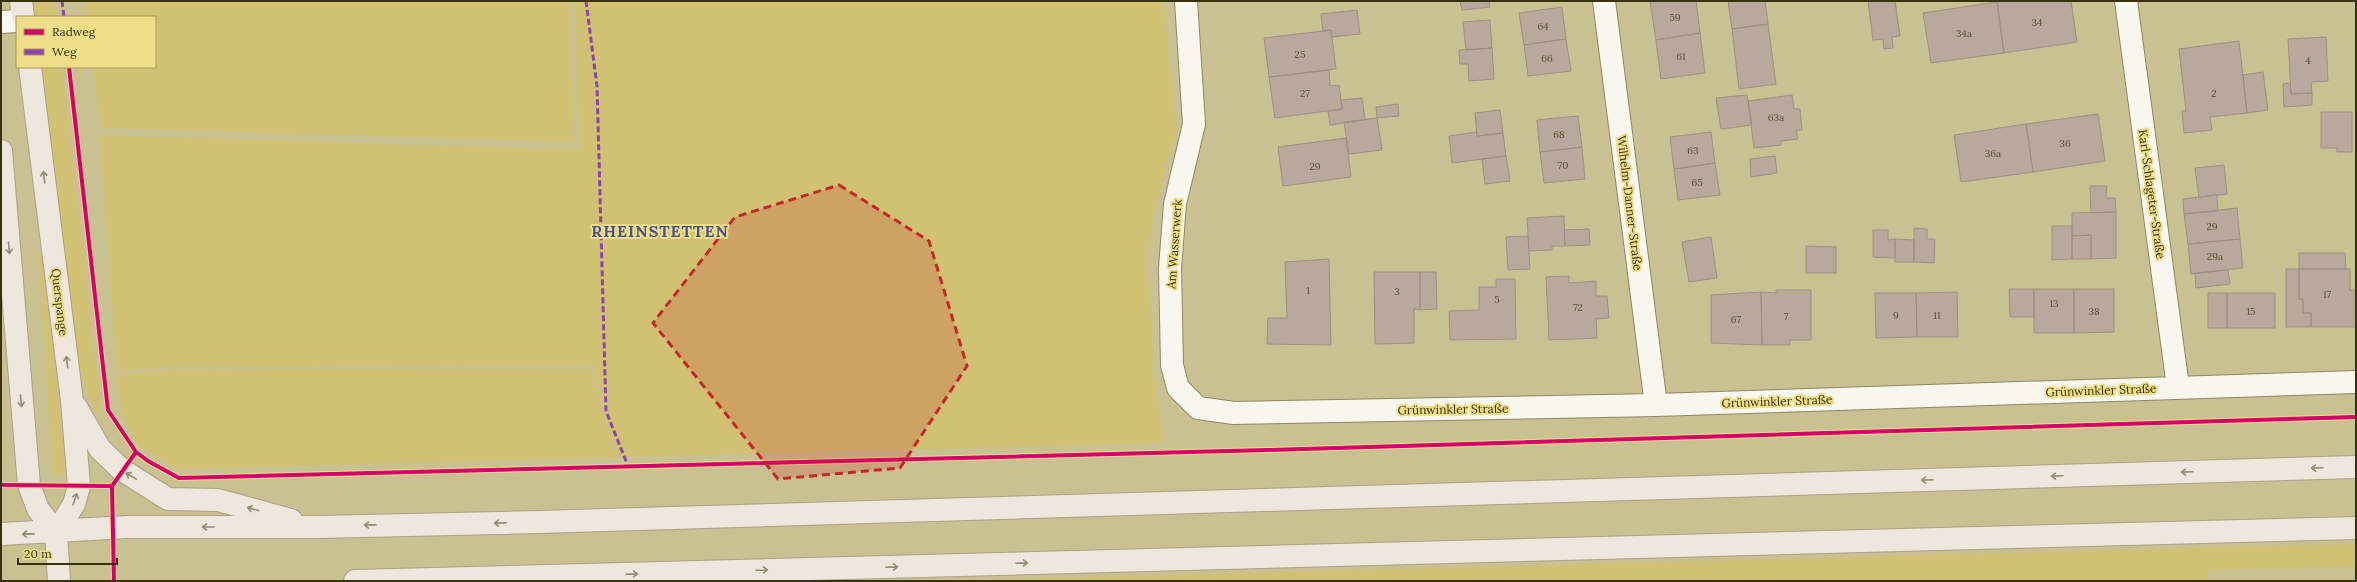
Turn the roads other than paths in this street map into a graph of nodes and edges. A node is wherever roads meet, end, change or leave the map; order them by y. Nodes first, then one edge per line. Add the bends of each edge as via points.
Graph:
1 (21, 1) edge
2 (1186, 1) edge
3 (1604, 1) edge
4 (2129, 1) edge
5 (23, 16) edge
6 (16, 21) edge
7 (1, 22) edge
8 (30, 68) edge
9 (1, 151) edge
10 (2356, 382) edge
11 (2178, 387) junction
12 (72, 401) junction
13 (1656, 405) junction
14 (1198, 408) joint
15 (2356, 467) edge
16 (318, 527) junction
17 (2356, 528) edge
18 (56, 533) junction
19 (1, 534) edge
20 (59, 581) edge
21 (355, 581) edge

1 - 5 main road
2 - 14 street, Am Wasserwerk via 1194,124 1175,204 1170,268 1172,365 1178,388
3 - 13 street, Wilhelm-Danner-Straße
4 - 11 street, Karl-Schlageter-Straße
6 - 7 street
12 -> 8 main road, Querspange
9 -> 18 main road via 29,485 38,509
10 - 11 street, Grünwinkler Straße
11 - 13 street, Grünwinkler Straße
16 -> 12 main road via 218,500 168,499 122,470 100,449
18 -> 12 main road, Querspange via 74,504 79,486
13 - 14 street, Grünwinkler Straße via 1234,413
15 -> 16 main road
16 -> 18 main road via 127,527
21 -> 17 main road
18 -> 19 main road
18 - 20 main road

